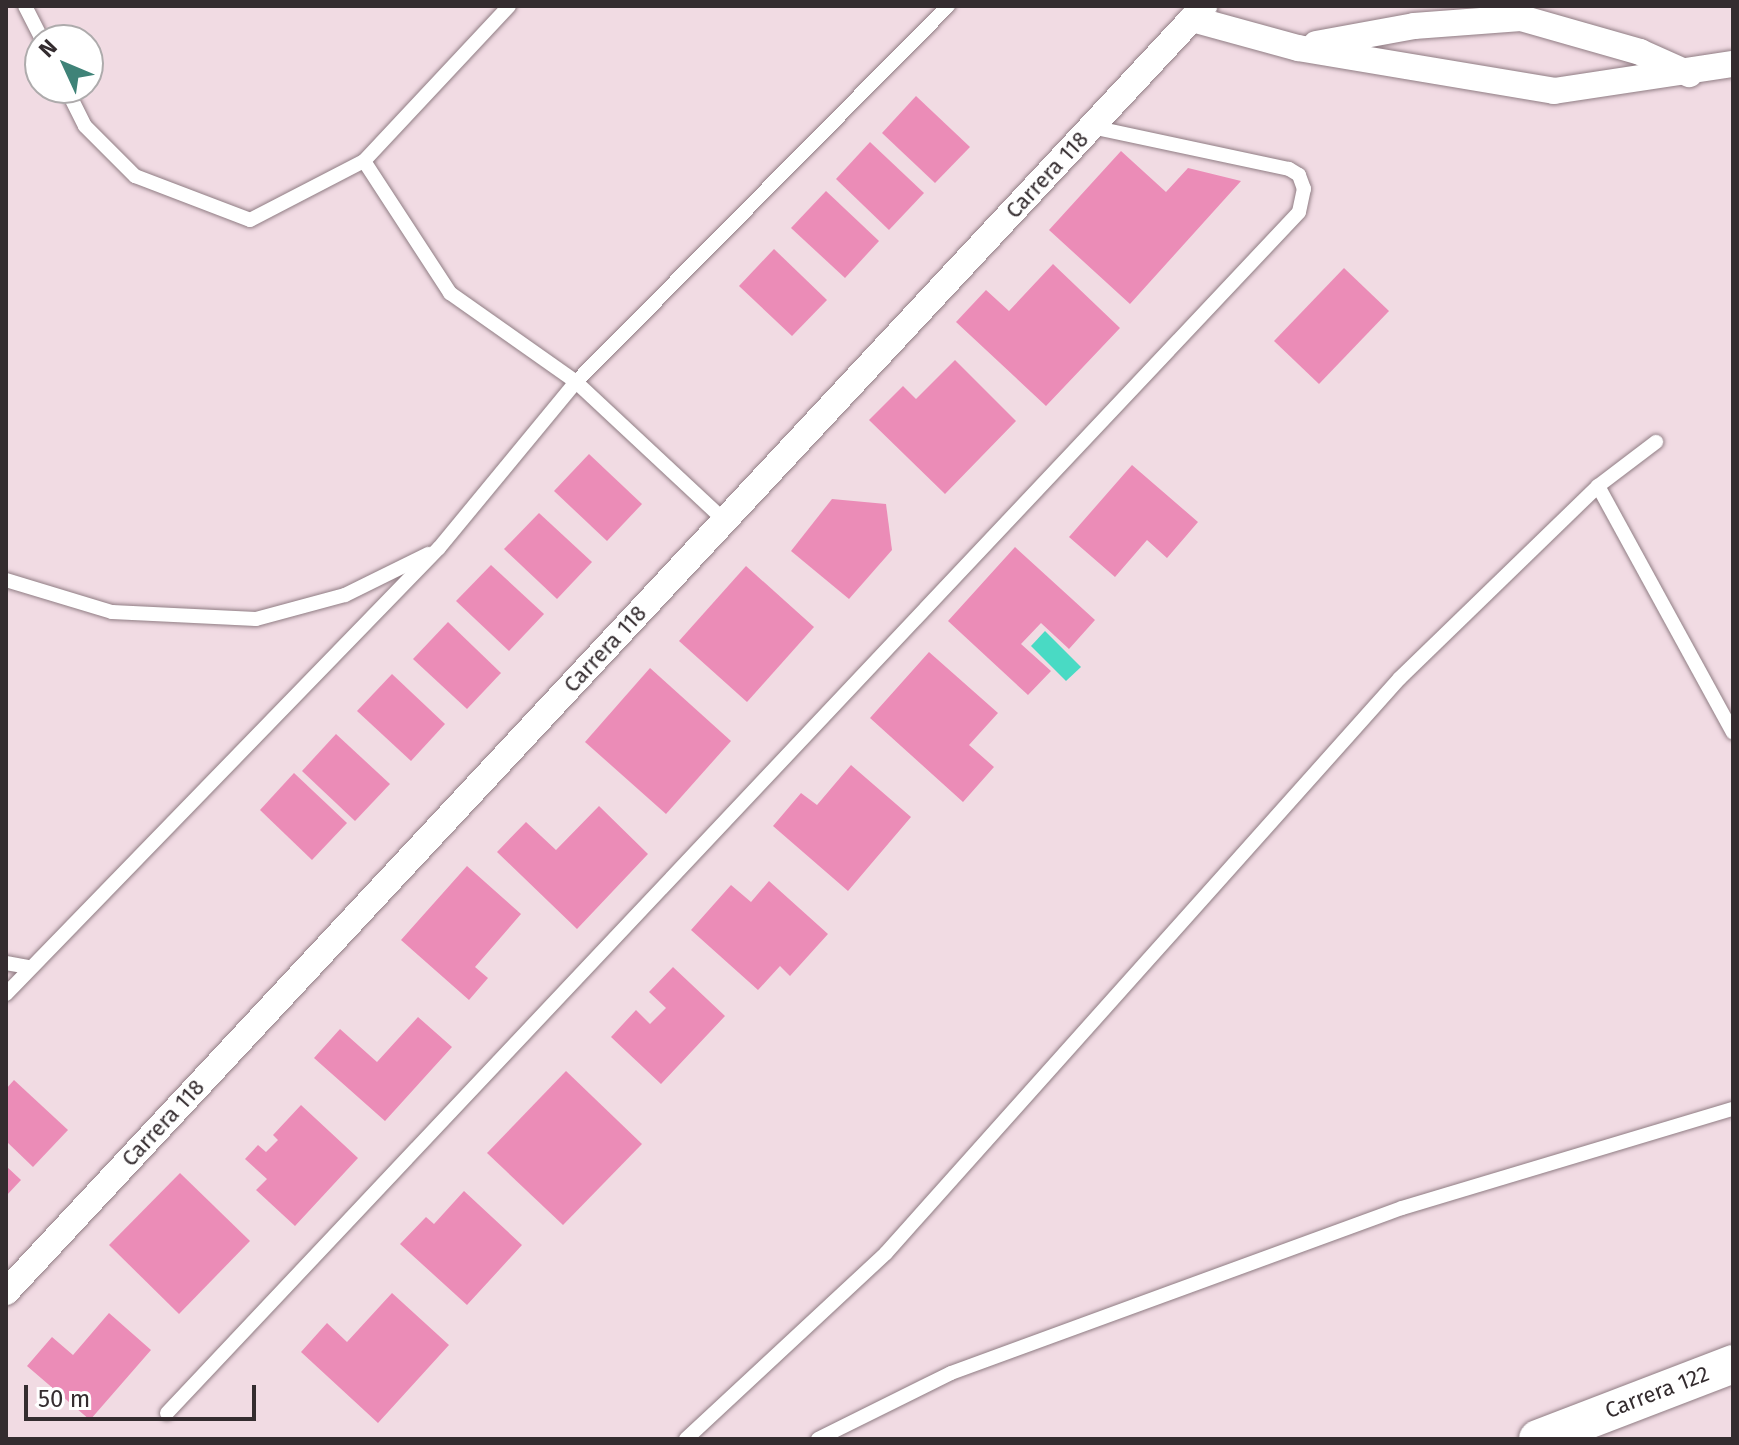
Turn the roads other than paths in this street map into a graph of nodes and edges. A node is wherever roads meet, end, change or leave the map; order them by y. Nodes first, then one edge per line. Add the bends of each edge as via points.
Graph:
1 (25, 6) edge
2 (509, 6) edge
3 (948, 6) edge
4 (1198, 12) edge
5 (34, 24) edge
6 (1298, 48) junction
7 (1733, 64) edge
8 (1689, 74) junction
9 (74, 104) edge
10 (1092, 127) junction
11 (364, 161) junction
12 (576, 382) junction
13 (1656, 442) dead end
14 (1598, 486) junction
15 (725, 521) junction
16 (439, 548) junction
17 (6, 580) edge
18 (1733, 733) edge
19 (6, 963) edge
20 (28, 967) junction
21 (6, 994) edge
22 (1733, 1109) edge
23 (6, 1292) edge
24 (1733, 1364) edge
25 (167, 1413) dead end
26 (686, 1439) edge
27 (818, 1439) edge
28 (1538, 1439) edge

1 - 5 lane
2 - 11 lane
3 - 12 lane
4 - 6 street
4 - 10 street, Carrera 118
6 - 8 street via 1554,91
6 - 8 street via 1414,26 1521,18 1640,52
7 - 8 street
9 - 11 lane via 85,126 135,176 250,220
10 - 15 street, Carrera 118
10 - 25 lane via 1289,169 1299,175 1304,189 1299,212
11 - 12 lane via 450,293
12 - 15 lane
12 - 16 lane
13 - 14 lane
14 - 18 lane
14 - 26 lane via 1400,678 886,1253
15 - 23 street, Carrera 118
16 - 17 lane via 345,595 256,619 112,612
16 - 20 lane
19 - 20 lane
20 - 21 lane
22 - 27 lane via 1402,1208 951,1373
24 - 28 street, Carrera 122

